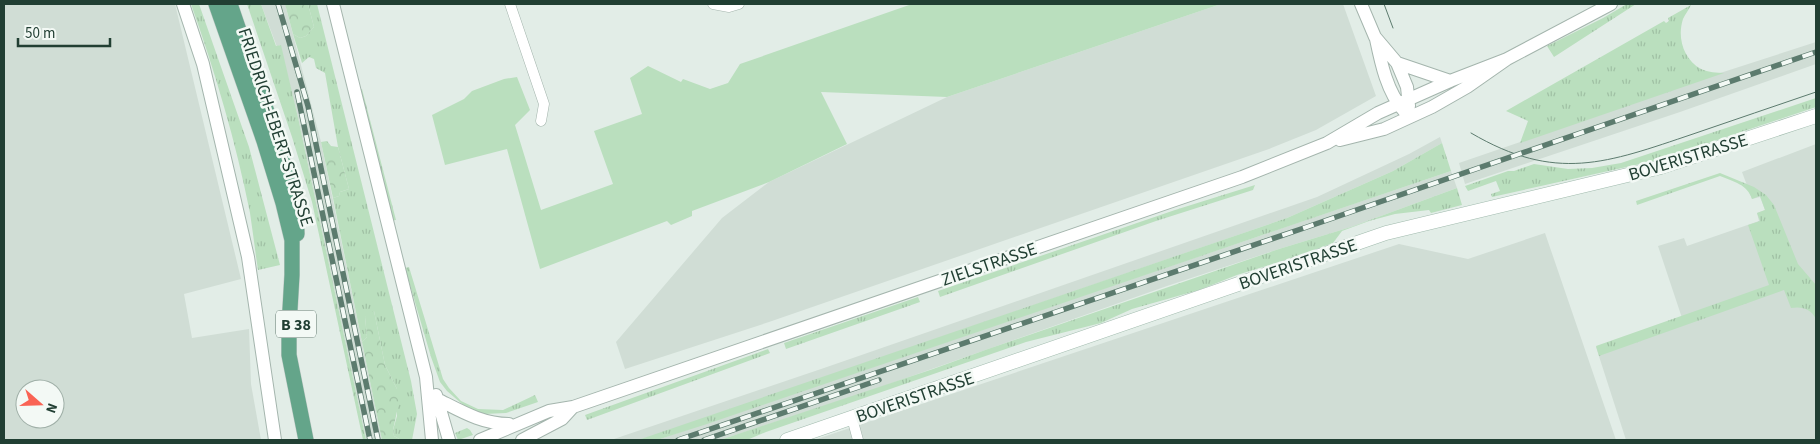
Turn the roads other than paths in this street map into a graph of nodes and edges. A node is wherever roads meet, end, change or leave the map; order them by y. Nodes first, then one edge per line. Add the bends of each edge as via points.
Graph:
1 (183, 4) edge
2 (216, 4) edge
3 (230, 4) edge
4 (333, 4) edge
5 (510, 4) edge
6 (713, 4) edge
7 (739, 4) edge
8 (1361, 4) edge
9 (1611, 4) edge
10 (1376, 37) junction
11 (1507, 59) junction
12 (1396, 63) junction
13 (1450, 81) junction
14 (1403, 102) junction
15 (1816, 116) edge
16 (1410, 118) junction
17 (541, 121) dead end
18 (1327, 142) junction
19 (426, 377) junction
20 (437, 398) junction
21 (574, 407) junction
22 (852, 418) junction
23 (514, 424) junction
24 (275, 440) edge
25 (306, 440) edge
26 (313, 440) edge
27 (432, 440) edge
28 (449, 440) edge
29 (480, 440) edge
30 (522, 440) edge
31 (787, 440) edge
32 (858, 440) edge

1 - 24 street via 203,64 248,257
2 - 25 main road, FRIEDRICH-EBERT-STRASSE / B 38 via 264,141 292,240 289,355
3 - 26 main road, FRIEDRICH-EBERT-STRASSE / B 38 via 296,207 296,338
4 - 19 street
5 - 17 street via 544,104
6 - 7 street via 729,7
8 - 10 street
9 - 11 street
10 - 12 street
10 - 14 street via 1380,62
11 - 13 street, ZIELSTRASSE
11 - 16 street via 1467,87
12 - 13 street
12 - 14 street via 1407,87
13 - 14 street, ZIELSTRASSE
14 - 16 street
14 - 18 street, ZIELSTRASSE
15 - 22 main road, BOVERISTRASSE via 1661,167 1393,230
16 - 18 street via 1384,130
18 - 21 street, ZIELSTRASSE via 1242,177
19 - 20 street
19 - 27 street
20 - 23 street via 470,416 496,424
20 - 28 street
21 - 23 street, ZIELSTRASSE via 549,411
21 - 30 street, ZIELSTRASSE via 562,419
22 - 31 main road, BOVERISTRASSE
22 - 32 street
23 - 29 street, ZIELSTRASSE

